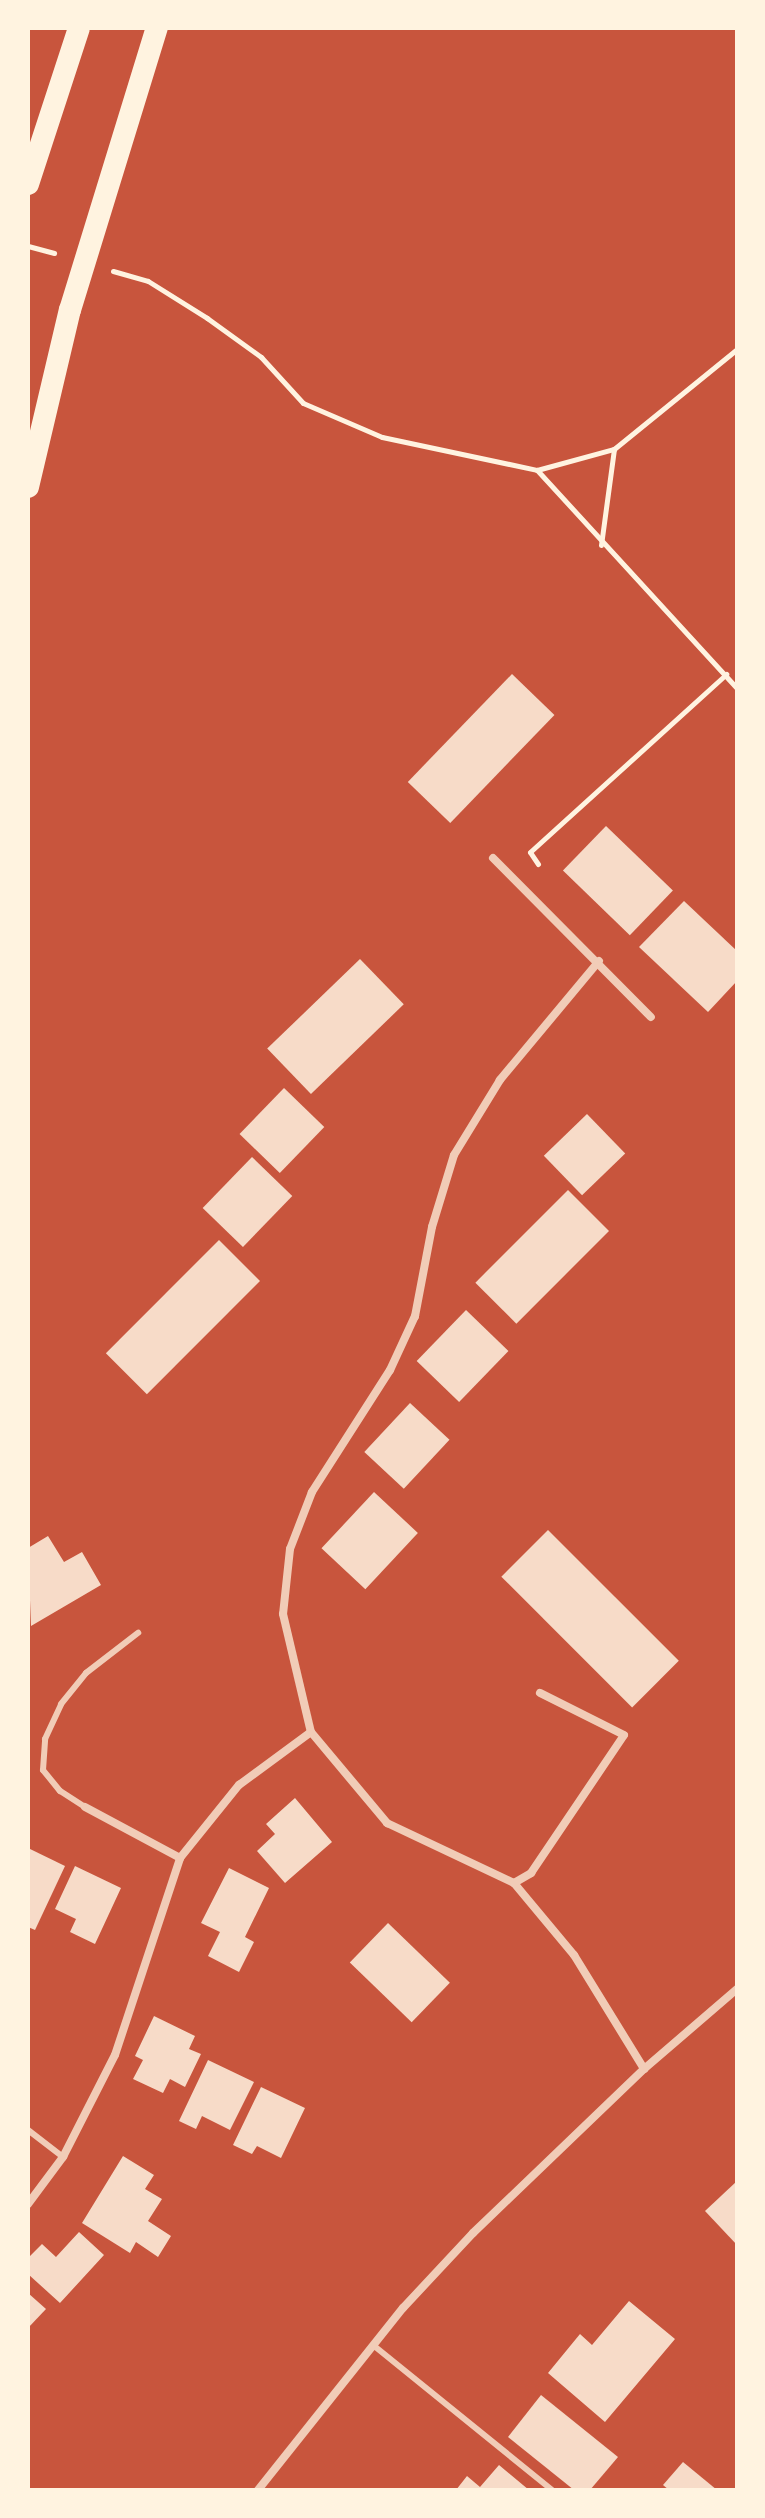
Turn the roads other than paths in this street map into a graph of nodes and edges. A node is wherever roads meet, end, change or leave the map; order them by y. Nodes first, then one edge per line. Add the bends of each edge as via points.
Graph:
1 (79, 28) edge
2 (157, 28) edge
3 (28, 184) edge
4 (28, 487) edge
5 (493, 858) dead end
6 (599, 961) junction
7 (651, 1017) dead end
8 (138, 1633) dead end
9 (540, 1693) dead end
10 (311, 1732) junction
11 (85, 1807) joint
12 (180, 1858) junction
13 (514, 1883) junction
14 (737, 1989) edge
15 (644, 2069) junction
16 (28, 2130) edge
17 (63, 2157) junction
18 (28, 2204) edge
19 (373, 2345) junction
20 (258, 2490) edge
21 (552, 2490) edge

1 - 3 highway
2 - 4 highway via 70,310
5 - 6 street
6 - 7 street
6 - 10 street via 500,1080 454,1155 432,1227 415,1316 390,1370 312,1492 290,1549 283,1614
8 - 11 lane via 86,1673 61,1704 45,1739 43,1770 60,1791
9 - 13 street via 624,1735 531,1873
10 - 12 street via 239,1785
10 - 13 street via 387,1823
11 - 12 street
12 - 17 street via 115,2055
13 - 15 street via 574,1955
14 - 15 street
15 - 19 street via 473,2233
16 - 17 lane
17 - 18 street
19 - 20 street
19 - 21 lane

